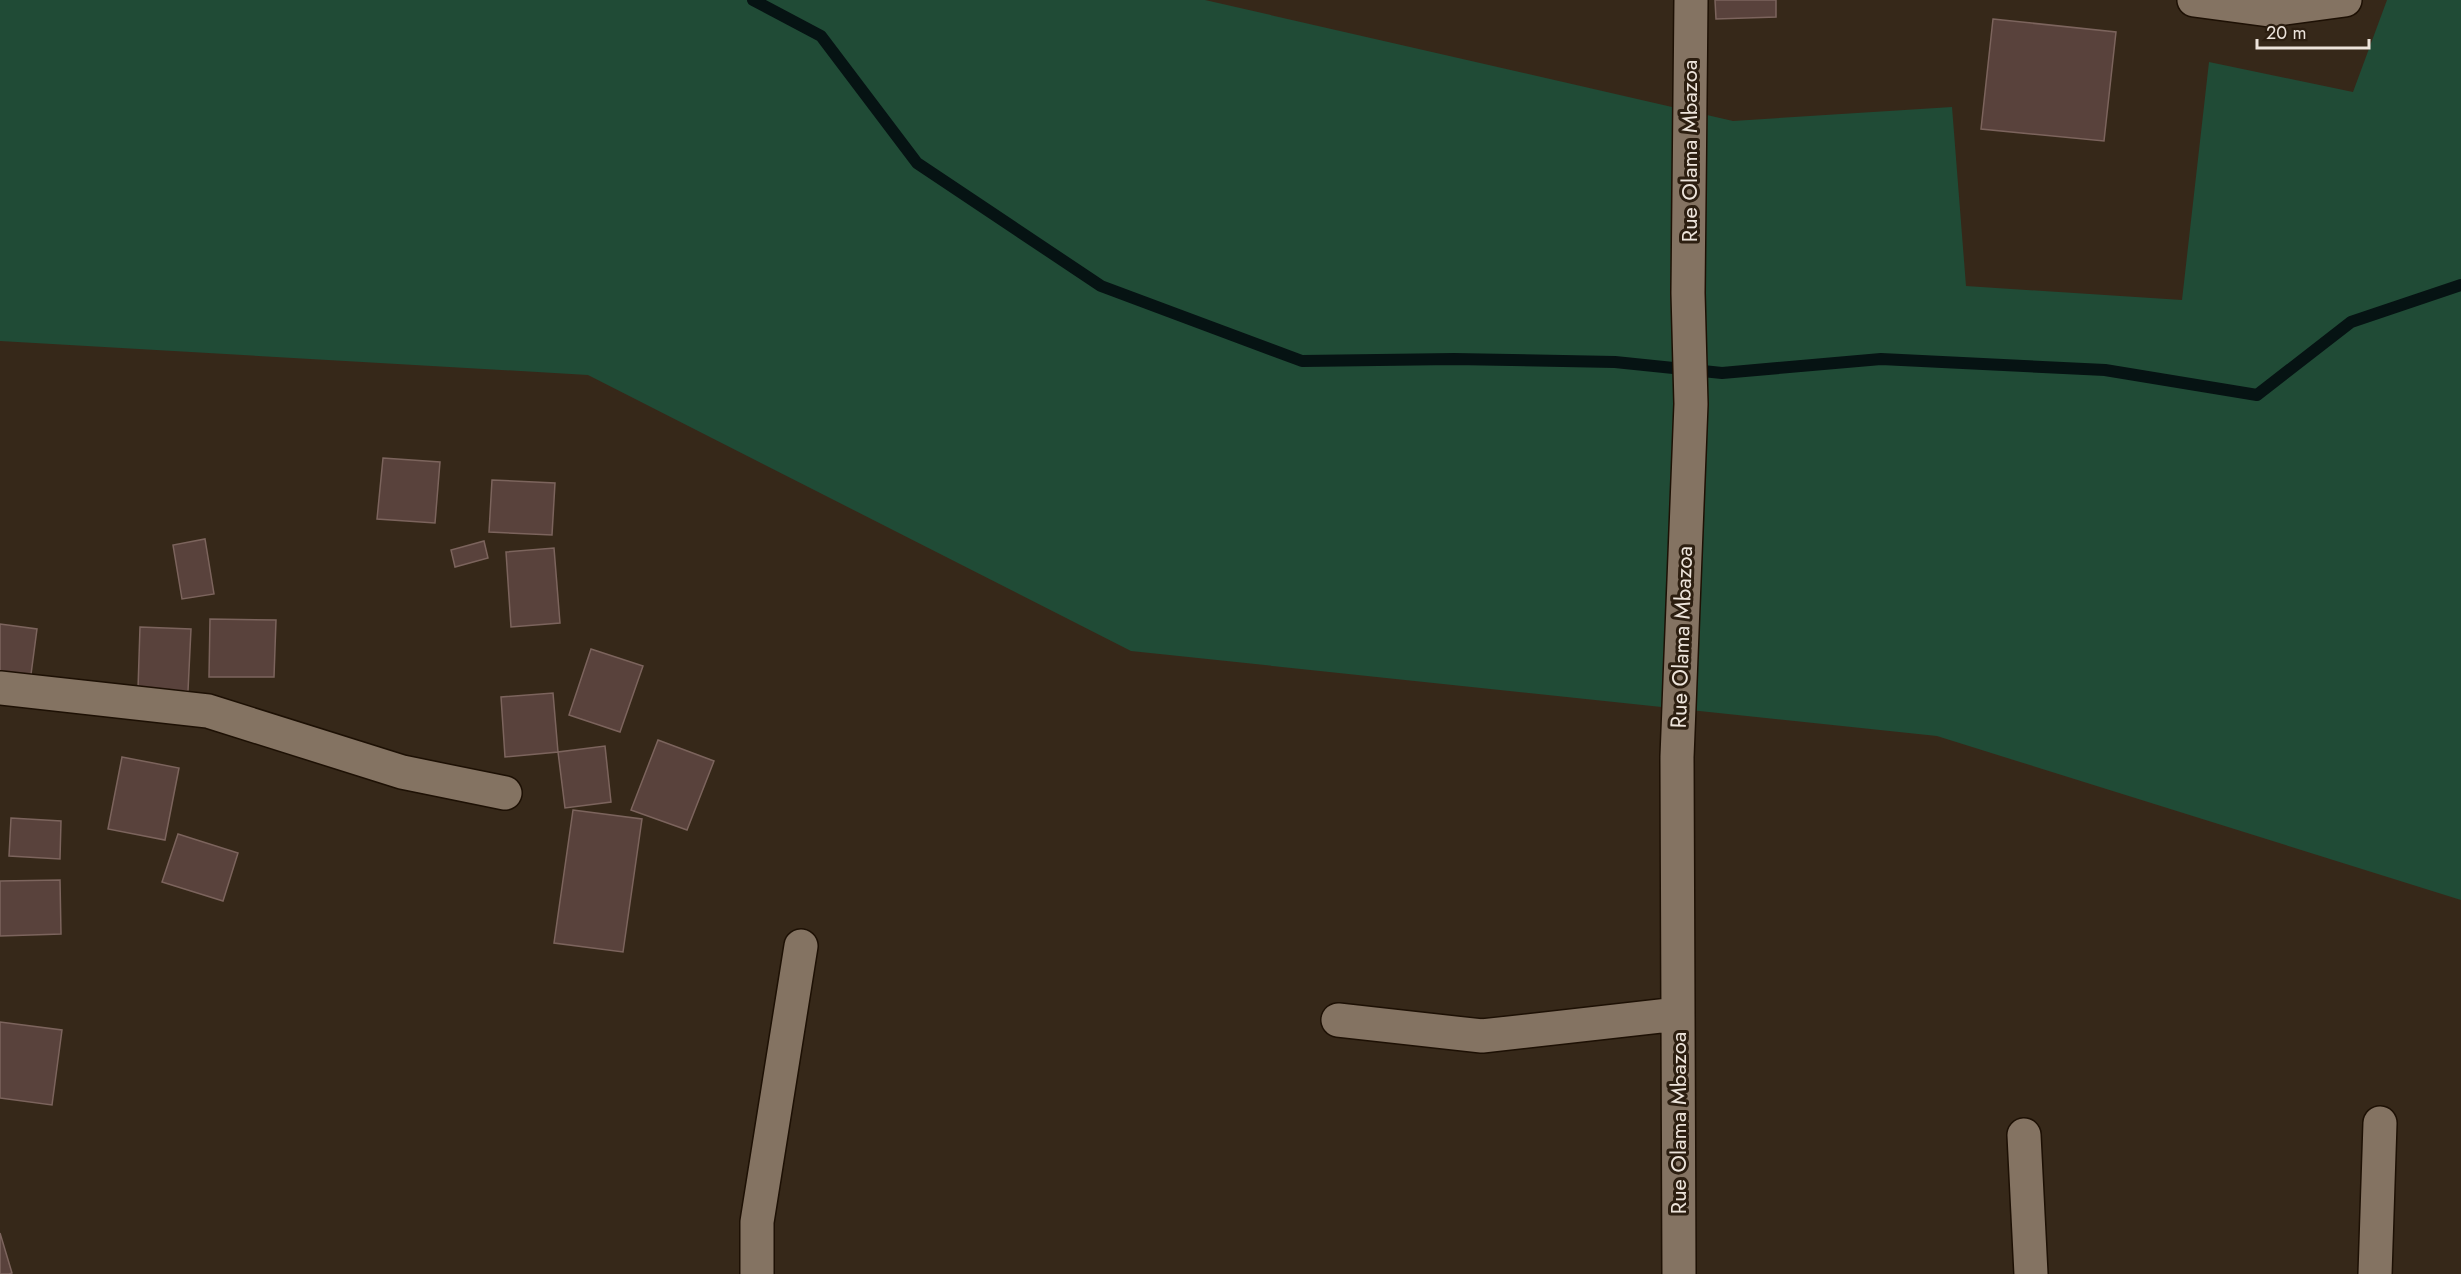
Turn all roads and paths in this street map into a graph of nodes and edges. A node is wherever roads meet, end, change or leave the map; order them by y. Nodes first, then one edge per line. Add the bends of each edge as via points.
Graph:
1 (1690, 0) edge
2 (2194, 0) edge
3 (2345, 0) edge
4 (0, 688) edge
5 (505, 793) dead end
6 (801, 946) dead end
7 (1678, 1014) junction
8 (1338, 1020) dead end
9 (2380, 1123) dead end
10 (2024, 1135) dead end
11 (1672, 1273) edge
12 (757, 1274) edge
13 (2031, 1274) edge
14 (2375, 1274) edge

1 - 7 street, Rue Olama Mbazoa via 1691,404 1677,758
2 - 3 street via 2269,9
4 - 5 street via 208,711 402,772
6 - 12 street via 757,1222
7 - 8 street via 1482,1036
7 - 11 street, Rue Olama Mbazoa
9 - 14 street
10 - 13 street

